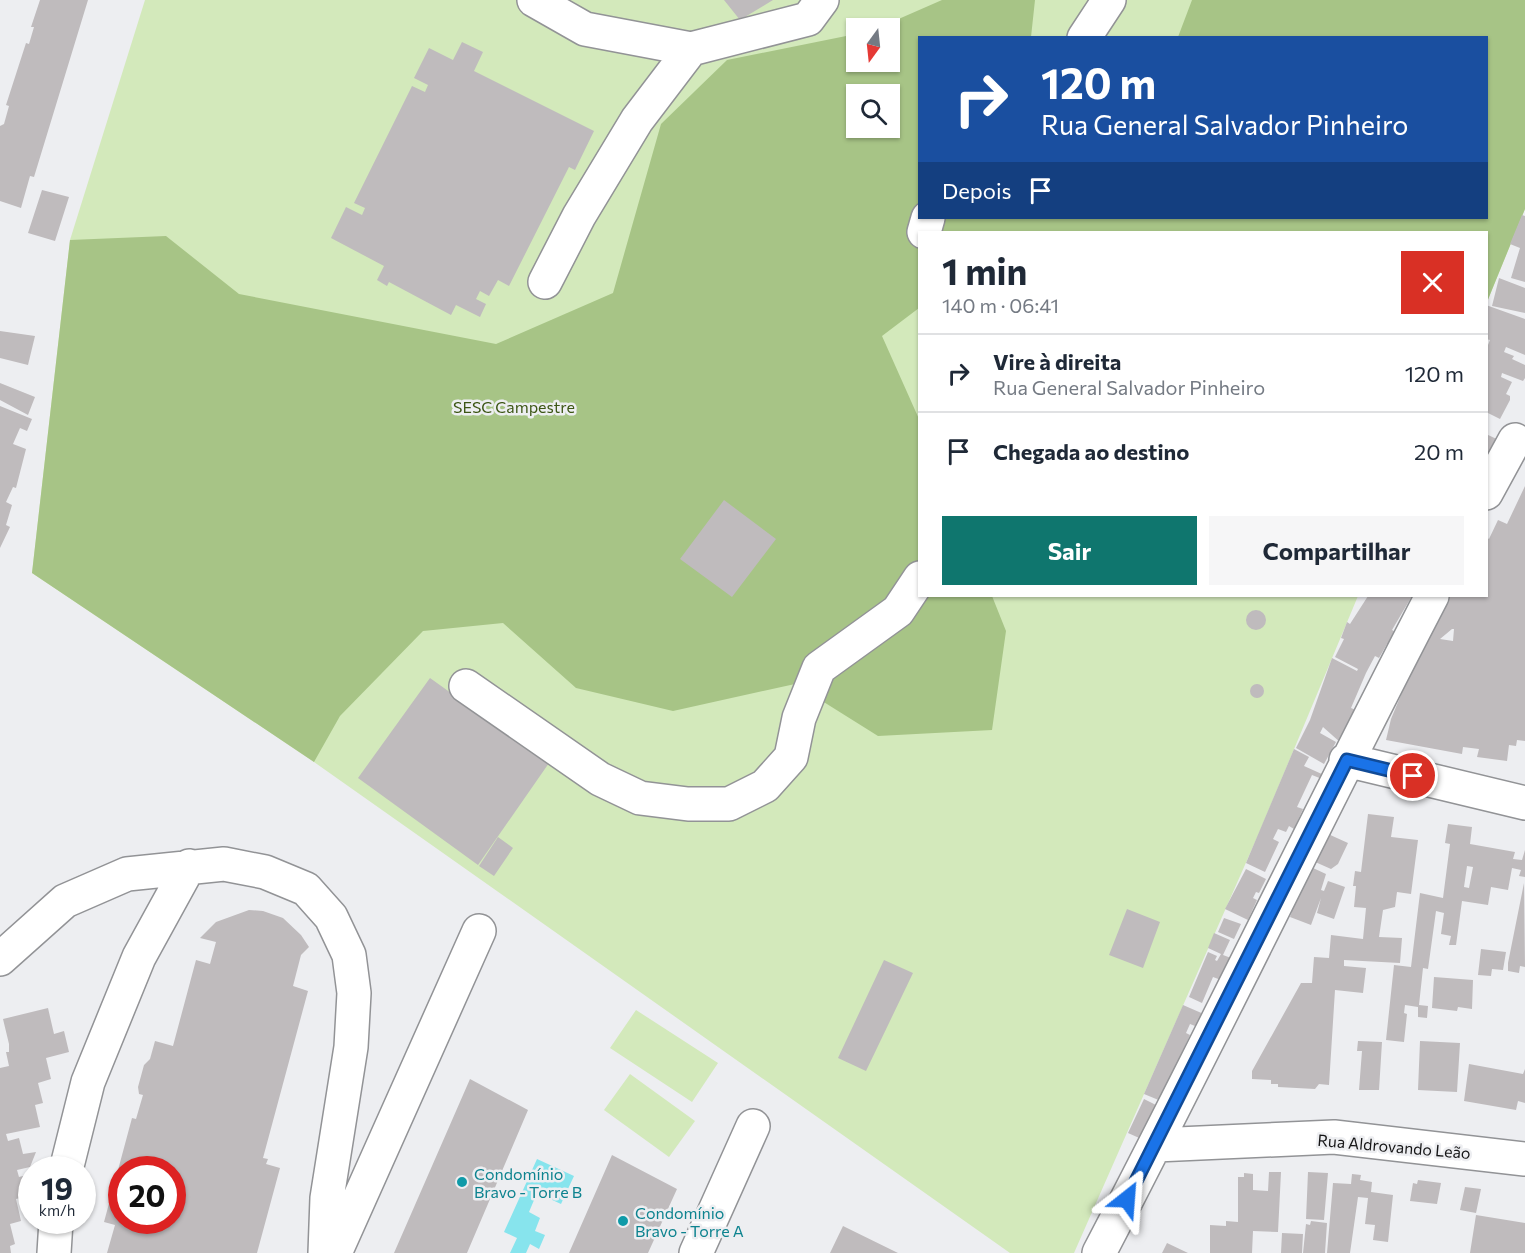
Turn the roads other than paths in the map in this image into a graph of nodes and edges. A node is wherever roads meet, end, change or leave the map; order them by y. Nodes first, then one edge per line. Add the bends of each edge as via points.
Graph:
1 (534, 0) edge
2 (822, 0) edge
3 (1109, 0) edge
4 (1085, 36) edge
5 (691, 50) junction
6 (545, 282) dead end
7 (1515, 440) dead end
8 (1488, 489) edge
9 (918, 581) edge
10 (1431, 597) edge
11 (466, 686) dead end
12 (1347, 760) junction
13 (1525, 803) edge
14 (189, 866) junction
15 (479, 931) dead end
16 (0, 959) edge
17 (753, 1126) dead end
18 (1156, 1145) junction
19 (70, 1156) edge
20 (1525, 1159) edge
21 (55, 1234) edge
22 (54, 1253) edge
23 (325, 1253) edge
24 (335, 1253) edge
25 (696, 1253) edge
26 (1099, 1253) edge

1 - 5 street via 585,29
2 - 5 street via 808,19
3 - 4 street
5 - 6 street via 637,120 579,216
7 - 8 street
9 - 11 street via 898,611 819,668 799,718 791,756 765,786 729,804 640,798 600,779
10 - 12 street
12 - 13 street
12 - 18 street
14 - 16 street via 127,874 65,901
14 - 19 street via 139,957 88,1082
14 - 23 street via 224,864 265,872 306,889 331,917 349,955 354,993 351,1047 327,1198
15 - 24 street
17 - 25 street
18 - 20 street, Rua Aldrovando Leão via 1334,1137
18 - 26 street
21 - 22 street

